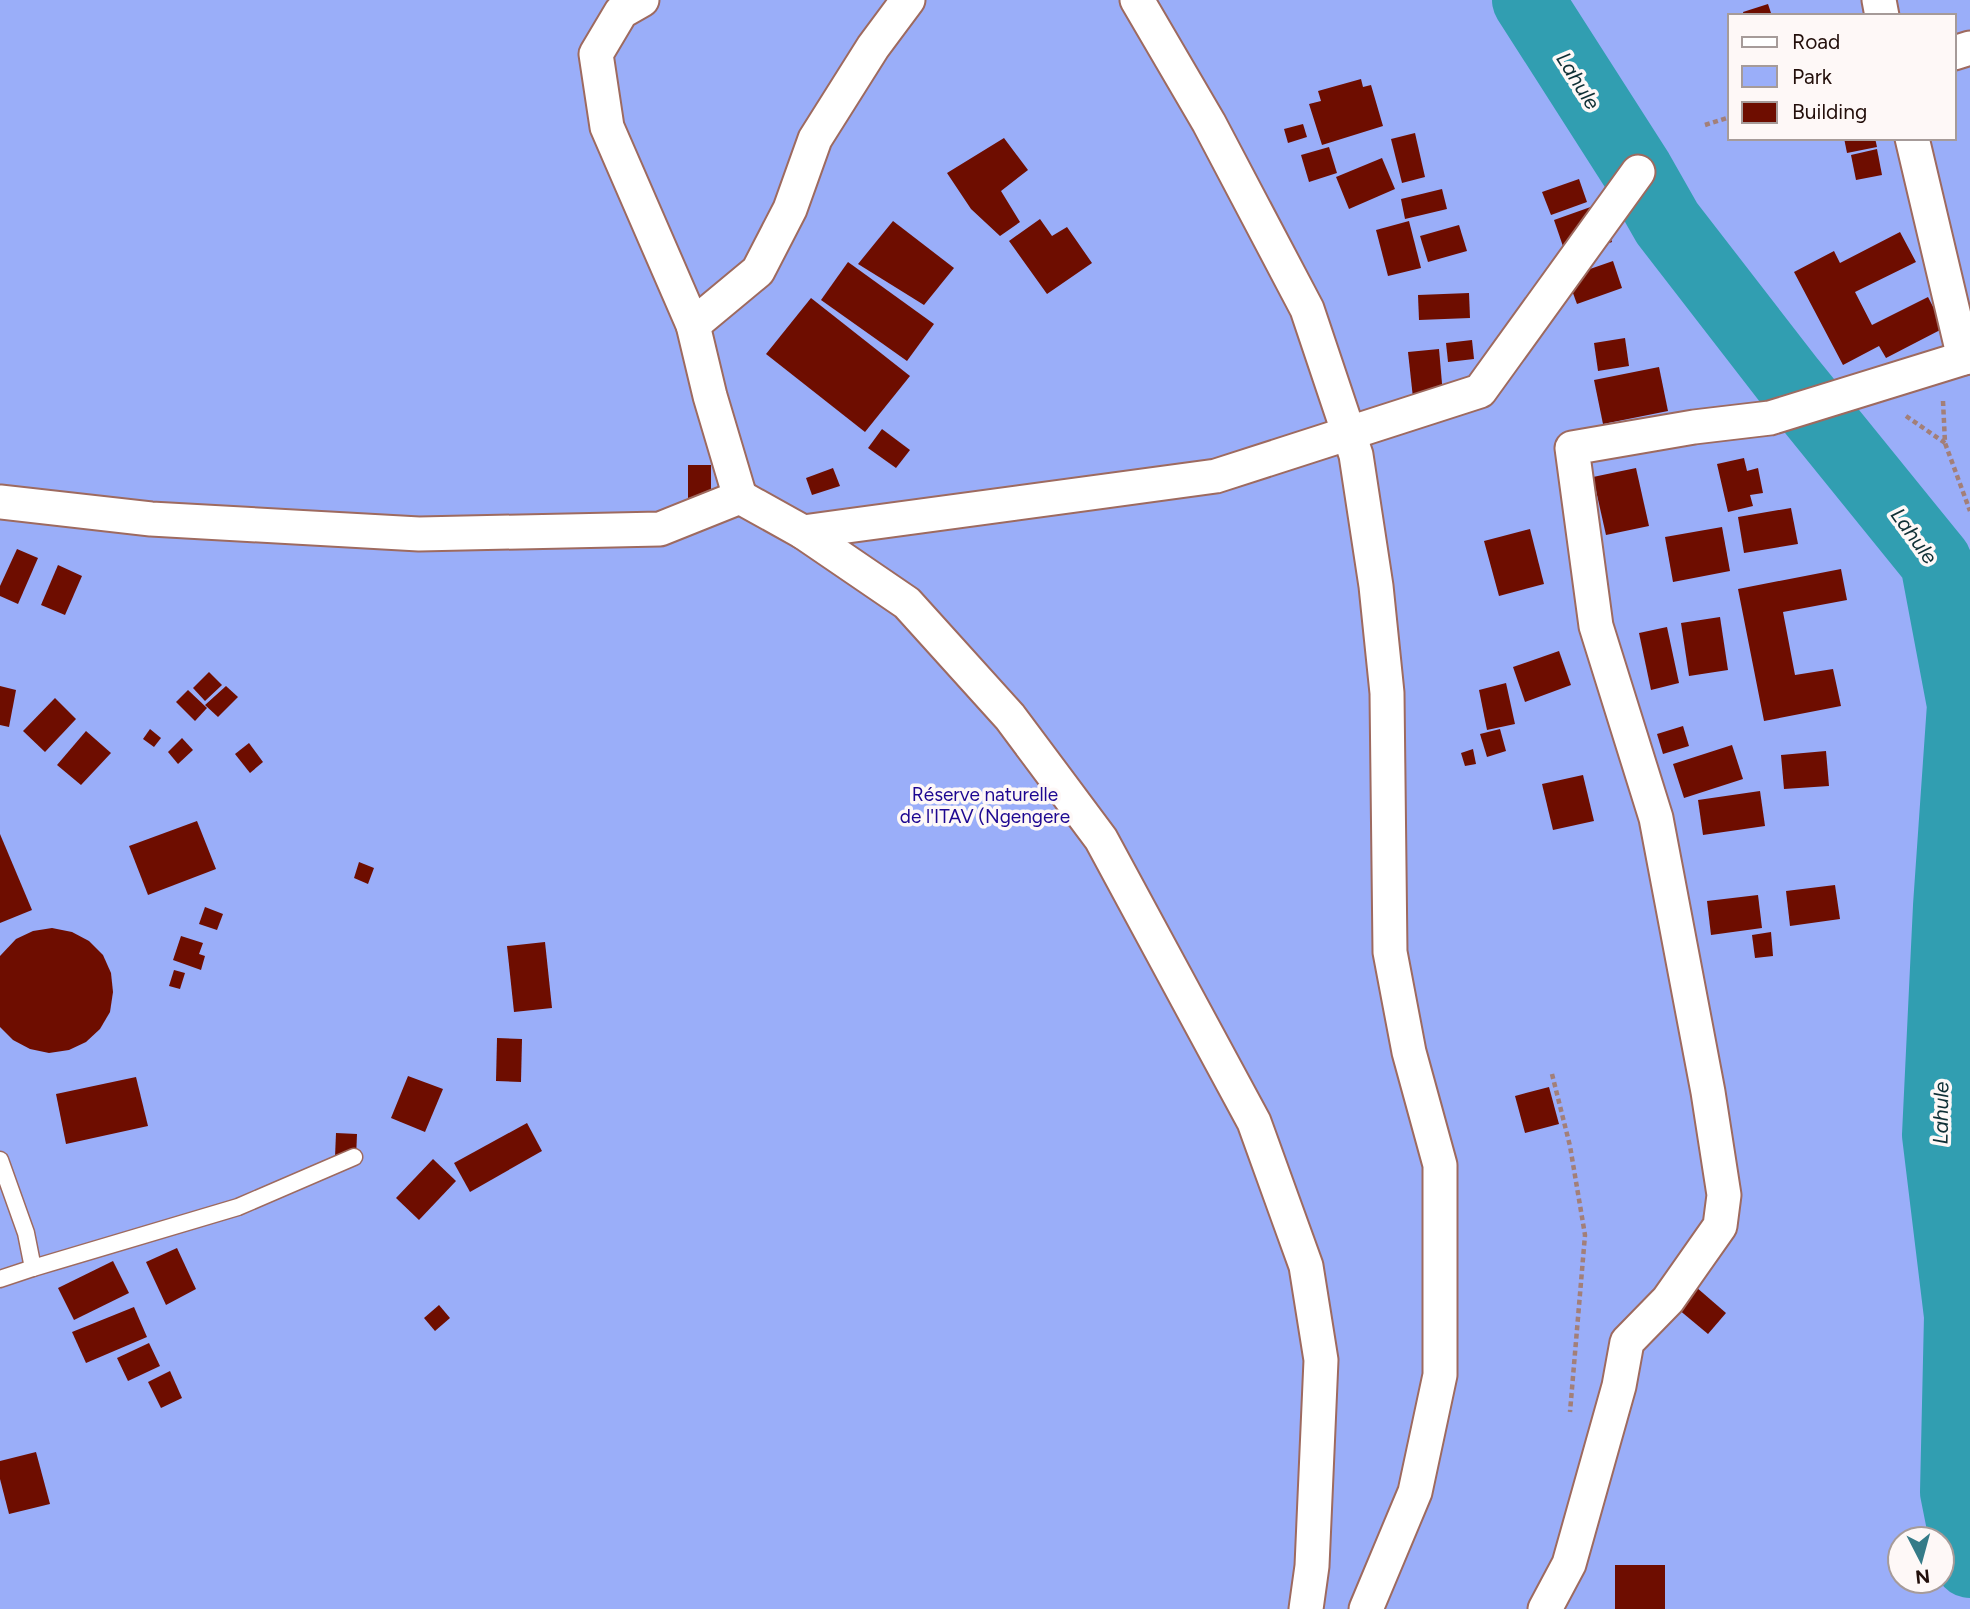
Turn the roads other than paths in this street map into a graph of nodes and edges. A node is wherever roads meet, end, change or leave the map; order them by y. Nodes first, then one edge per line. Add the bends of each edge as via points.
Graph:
1 (642, 0) edge
2 (908, 0) edge
3 (1137, 0) edge
4 (1913, 140) edge
5 (1638, 172) dead end
6 (693, 325) junction
7 (1967, 357) edge
8 (1348, 432) junction
9 (740, 497) junction
10 (0, 502) edge
11 (803, 532) junction
12 (354, 1157) dead end
13 (0, 1160) edge
14 (33, 1268) junction
15 (0, 1279) edge
16 (1306, 1609) edge
17 (1366, 1609) edge
18 (1545, 1609) edge

1 - 6 street via 621,12 596,54 605,115
2 - 6 street via 815,139 790,209 758,271
3 - 8 street via 1209,123 1307,309
4 - 7 street
5 - 8 street via 1480,391
6 - 9 street
7 - 18 street via 1770,418 1572,448 1595,626 1656,818 1724,1195 1720,1226 1668,1300 1628,1342 1569,1564
8 - 11 street via 1216,476
8 - 17 street via 1356,455 1376,586 1387,693 1390,951 1409,1052 1440,1165 1440,1376 1415,1492
9 - 10 street via 660,528 419,534 151,519
9 - 11 street
11 - 16 street via 907,603 1010,717 1101,839 1254,1122 1306,1266 1321,1360
12 - 14 lane via 238,1207
13 - 14 lane via 26,1233
14 - 15 lane

